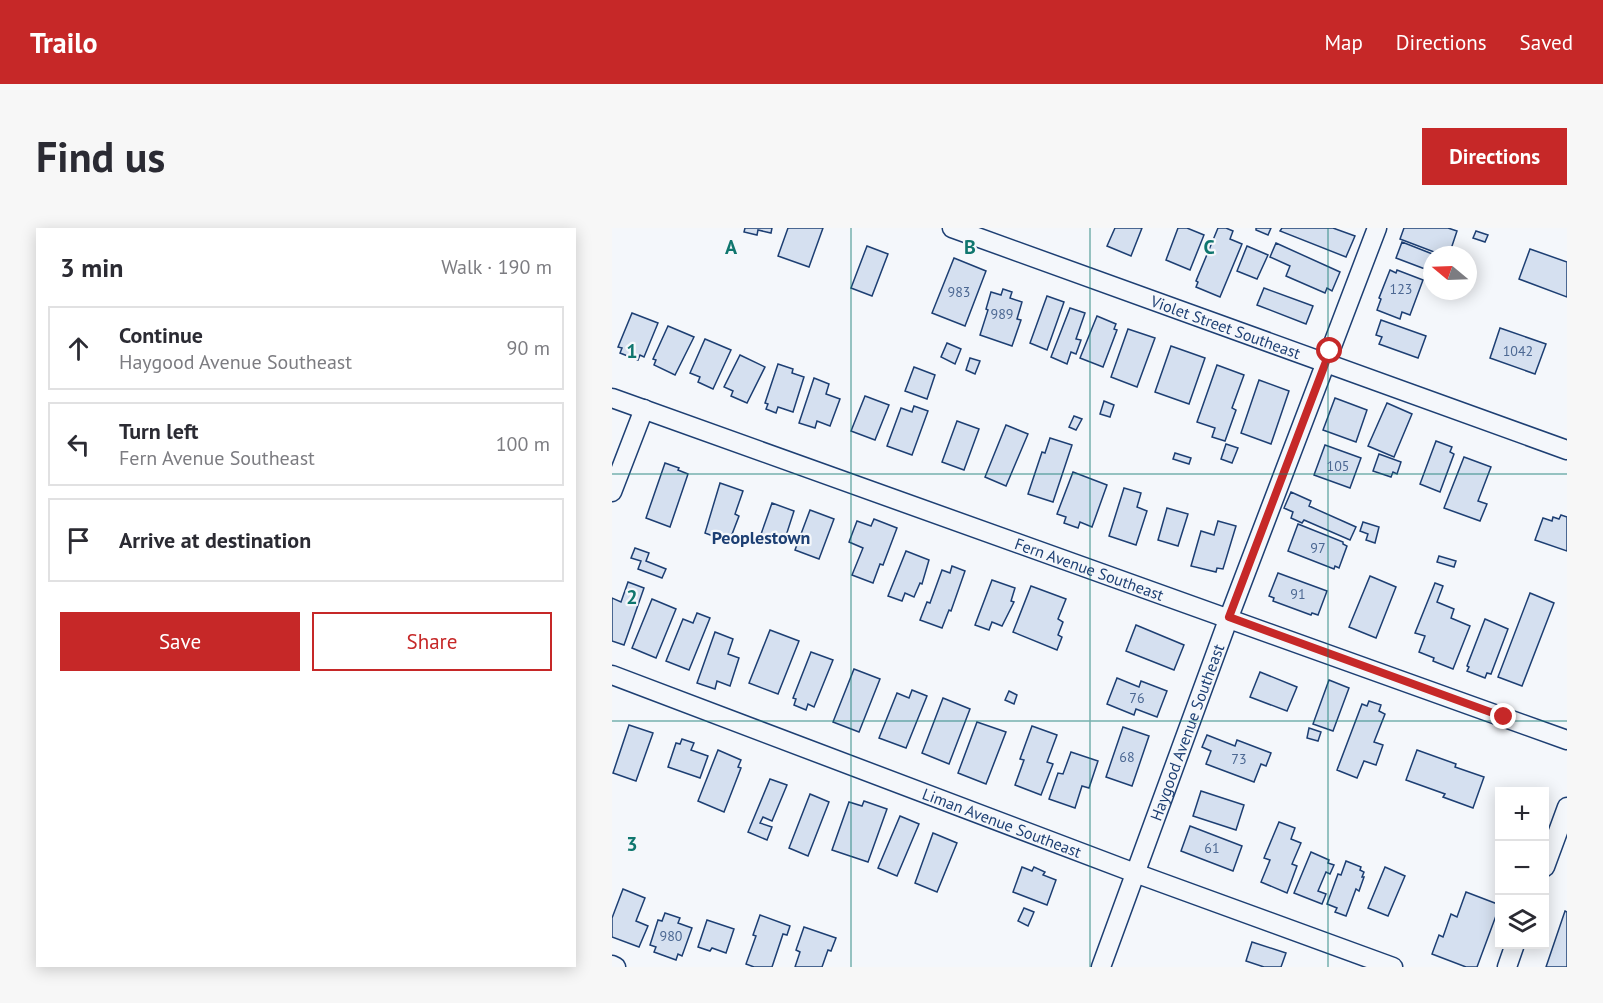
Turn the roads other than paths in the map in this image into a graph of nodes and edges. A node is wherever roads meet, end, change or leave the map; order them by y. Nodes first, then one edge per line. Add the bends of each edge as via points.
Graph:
1 (952, 228) edge
2 (1377, 228) edge
3 (1325, 364) junction
4 (612, 398) edge
5 (644, 409) junction
6 (1567, 450) edge
7 (612, 492) edge
8 (1229, 617) junction
9 (612, 675) edge
10 (1567, 740) edge
11 (1567, 807) edge
12 (1549, 856) edge
13 (1136, 873) junction
14 (1514, 949) edge
15 (612, 965) edge
16 (616, 967) edge
17 (1101, 967) edge
18 (1393, 967) edge
19 (1507, 967) edge

1 - 3 street, Violet Street Southeast
2 - 3 street, Haygood Avenue Southeast
3 - 6 street, Violet Street Southeast
3 - 8 street, Haygood Avenue Southeast
4 - 5 street, Fern Avenue Southeast
5 - 7 street
5 - 8 street, Fern Avenue Southeast
8 - 10 street, Fern Avenue Southeast
8 - 13 street, Haygood Avenue Southeast
9 - 13 street, Liman Avenue Southeast
11 - 12 street
13 - 17 street, Haygood Avenue Southeast
13 - 18 street, Liman Avenue Southeast
14 - 19 street
15 - 16 street

